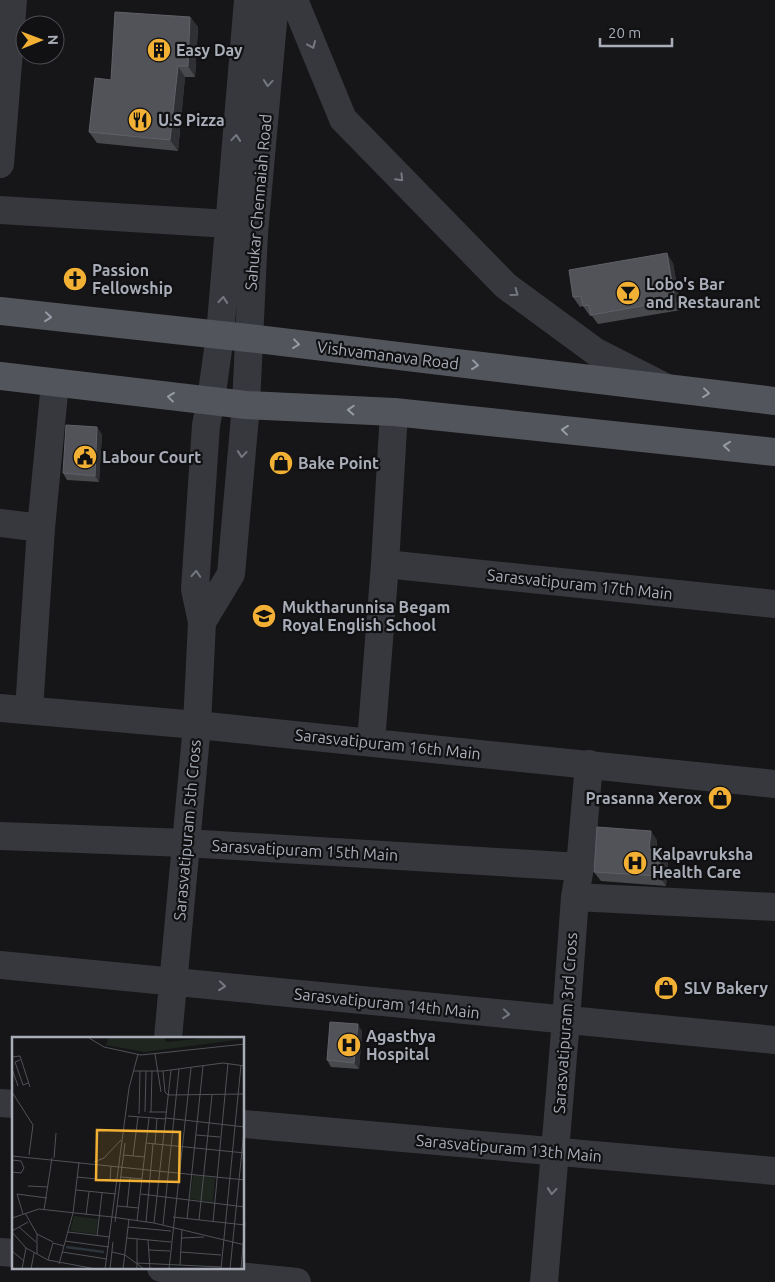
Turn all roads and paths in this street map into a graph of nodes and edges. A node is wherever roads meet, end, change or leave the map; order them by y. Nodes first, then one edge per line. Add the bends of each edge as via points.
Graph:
1 (14, 0) edge
2 (248, 0) edge
3 (275, 0) edge
4 (294, 0) edge
5 (0, 164) edge
6 (0, 210) edge
7 (229, 224) junction
8 (0, 311) edge
9 (220, 335) junction
10 (248, 338) junction
11 (0, 376) edge
12 (55, 382) junction
13 (669, 389) junction
14 (211, 400) junction
15 (775, 401) edge
16 (246, 405) junction
17 (394, 412) junction
18 (775, 452) edge
19 (0, 523) edge
20 (40, 528) junction
21 (385, 564) junction
22 (775, 604) edge
23 (202, 622) junction
24 (0, 708) edge
25 (28, 710) junction
26 (196, 725) junction
27 (371, 742) junction
28 (589, 764) junction
29 (775, 784) edge
30 (0, 836) edge
31 (186, 843) junction
32 (580, 867) junction
33 (575, 896) junction
34 (775, 907) edge
35 (0, 964) edge
36 (174, 982) junction
37 (566, 1020) junction
38 (168, 1037) edge
39 (775, 1040) edge
40 (245, 1124) edge
41 (555, 1152) junction
42 (775, 1171) edge
43 (180, 1270) edge
44 (297, 1282) edge
45 (544, 1282) edge

1 - 5 street
7 -> 2 street, Sahukar Chennaiah Road
3 -> 10 street, Sahukar Chennaiah Road
4 -> 13 street via 343,119 412,191 506,286 596,352
6 - 7 street
9 -> 7 street, Sahukar Chennaiah Road
8 -> 9 main road, Vishvamanava Road
9 - 10 main road, Vishvamanava Road
9 - 14 street, Sahukar Chennaiah Road
10 -> 13 main road, Vishvamanava Road
10 - 16 street, Sahukar Chennaiah Road
11 - 12 main road
14 -> 12 main road
12 - 20 street
13 -> 15 main road, Vishvamanava Road
14 - 16 main road
23 -> 14 street, Sarasvatipuram 5th Cross via 195,589 206,425
17 -> 16 main road
16 -> 23 street, Sarasvatipuram 5th Cross via 231,574
18 -> 17 main road
17 - 21 street
19 - 20 street
20 - 25 street
21 - 22 street, Sarasvatipuram 17th Main
21 - 27 street
23 - 26 street, Sarasvatipuram 5th Cross
24 - 25 street, Sarasvatipuram 16th Main
25 - 26 street, Sarasvatipuram 16th Main
26 - 27 street, Sarasvatipuram 16th Main
26 - 31 street, Sarasvatipuram 5th Cross
27 - 28 street, Sarasvatipuram 16th Main
28 - 29 street, Sarasvatipuram 16th Main
28 - 32 street, Sarasvatipuram 3rd Cross
30 - 31 street, Sarasvatipuram 15th Main
31 - 32 street, Sarasvatipuram 15th Main
31 - 36 street, Sarasvatipuram 5th Cross
32 - 33 street, Sarasvatipuram 3rd Cross
33 - 34 street
33 - 37 street, Sarasvatipuram 3rd Cross
35 - 36 street, Sarasvatipuram 14th Main
36 -> 37 street, Sarasvatipuram 14th Main
36 - 38 street, Sarasvatipuram 5th Cross
37 - 39 street, Sarasvatipuram 14th Main
37 - 41 street, Sarasvatipuram 3rd Cross
40 - 41 street, Sarasvatipuram 13th Main
41 - 42 street, Sarasvatipuram 13th Main
41 -> 45 street, Sarasvatipuram 3rd Cross
43 - 44 street

